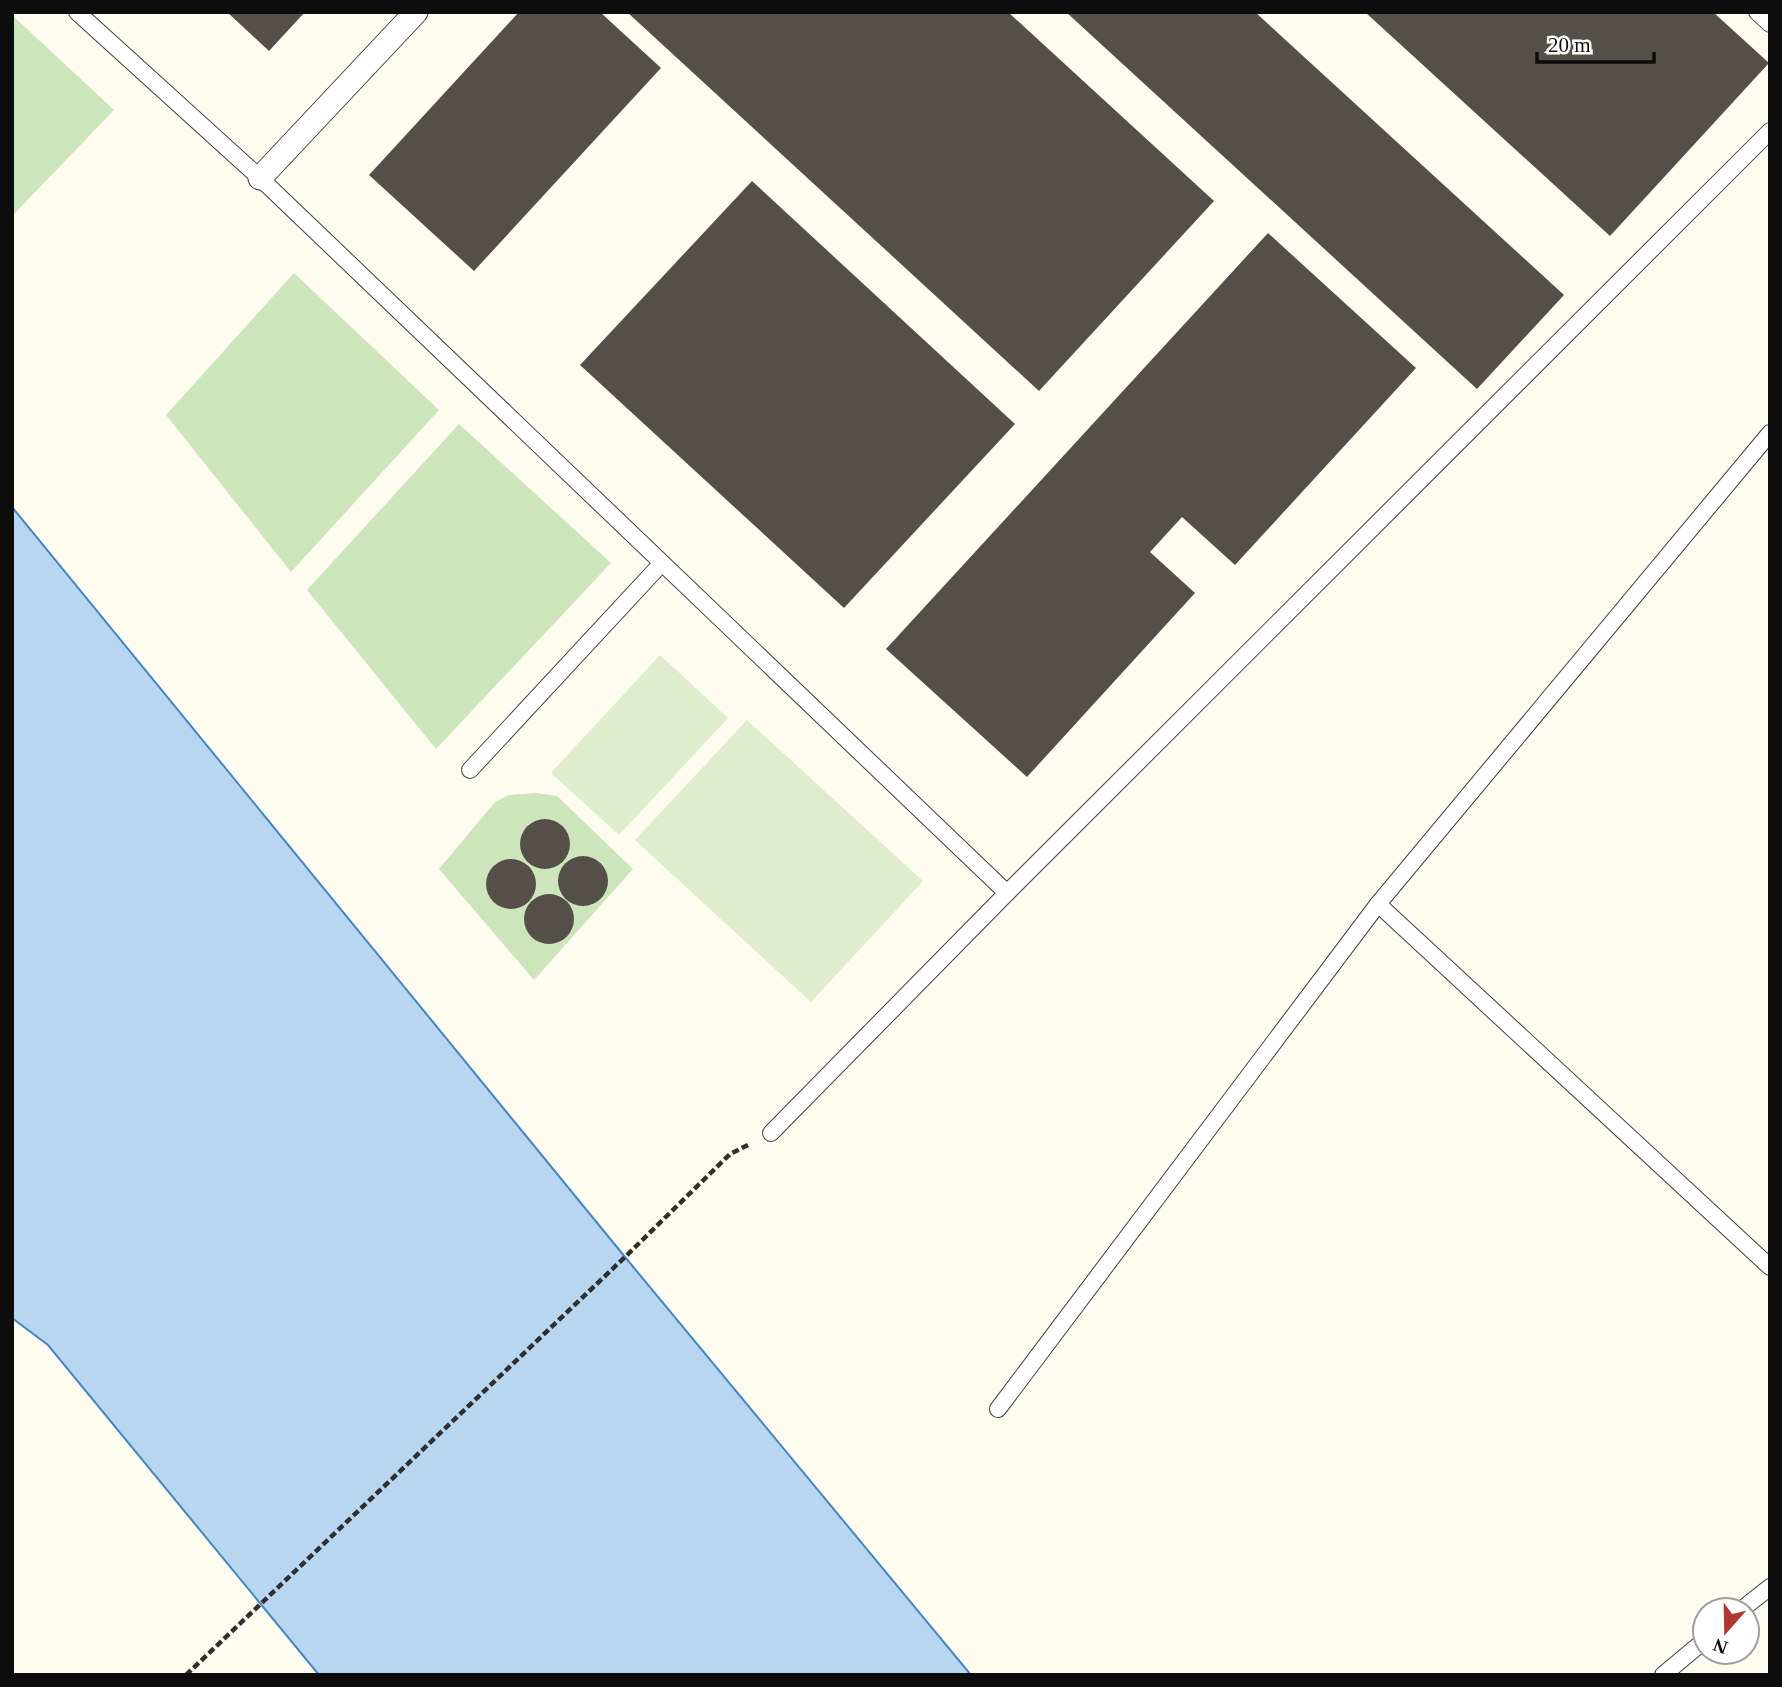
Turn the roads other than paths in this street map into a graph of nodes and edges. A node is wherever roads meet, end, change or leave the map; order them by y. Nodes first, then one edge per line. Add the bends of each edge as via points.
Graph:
1 (77, 12) edge
2 (416, 12) edge
3 (1757, 12) edge
4 (1770, 24) edge
5 (1770, 131) edge
6 (260, 178) junction
7 (1770, 433) edge
8 (662, 563) junction
9 (470, 770) dead end
10 (1007, 892) junction
11 (1378, 904) junction
12 (771, 1133) road end
13 (1770, 1266) edge
14 (998, 1409) dead end
15 (1691, 1652) edge
16 (1663, 1675) edge

1 - 6 lane
2 - 6 street
3 - 4 lane
5 - 10 lane
6 - 8 lane
7 - 11 lane
8 - 9 lane
8 - 10 lane
10 - 12 lane
11 - 13 lane
11 - 14 lane
15 - 16 lane

